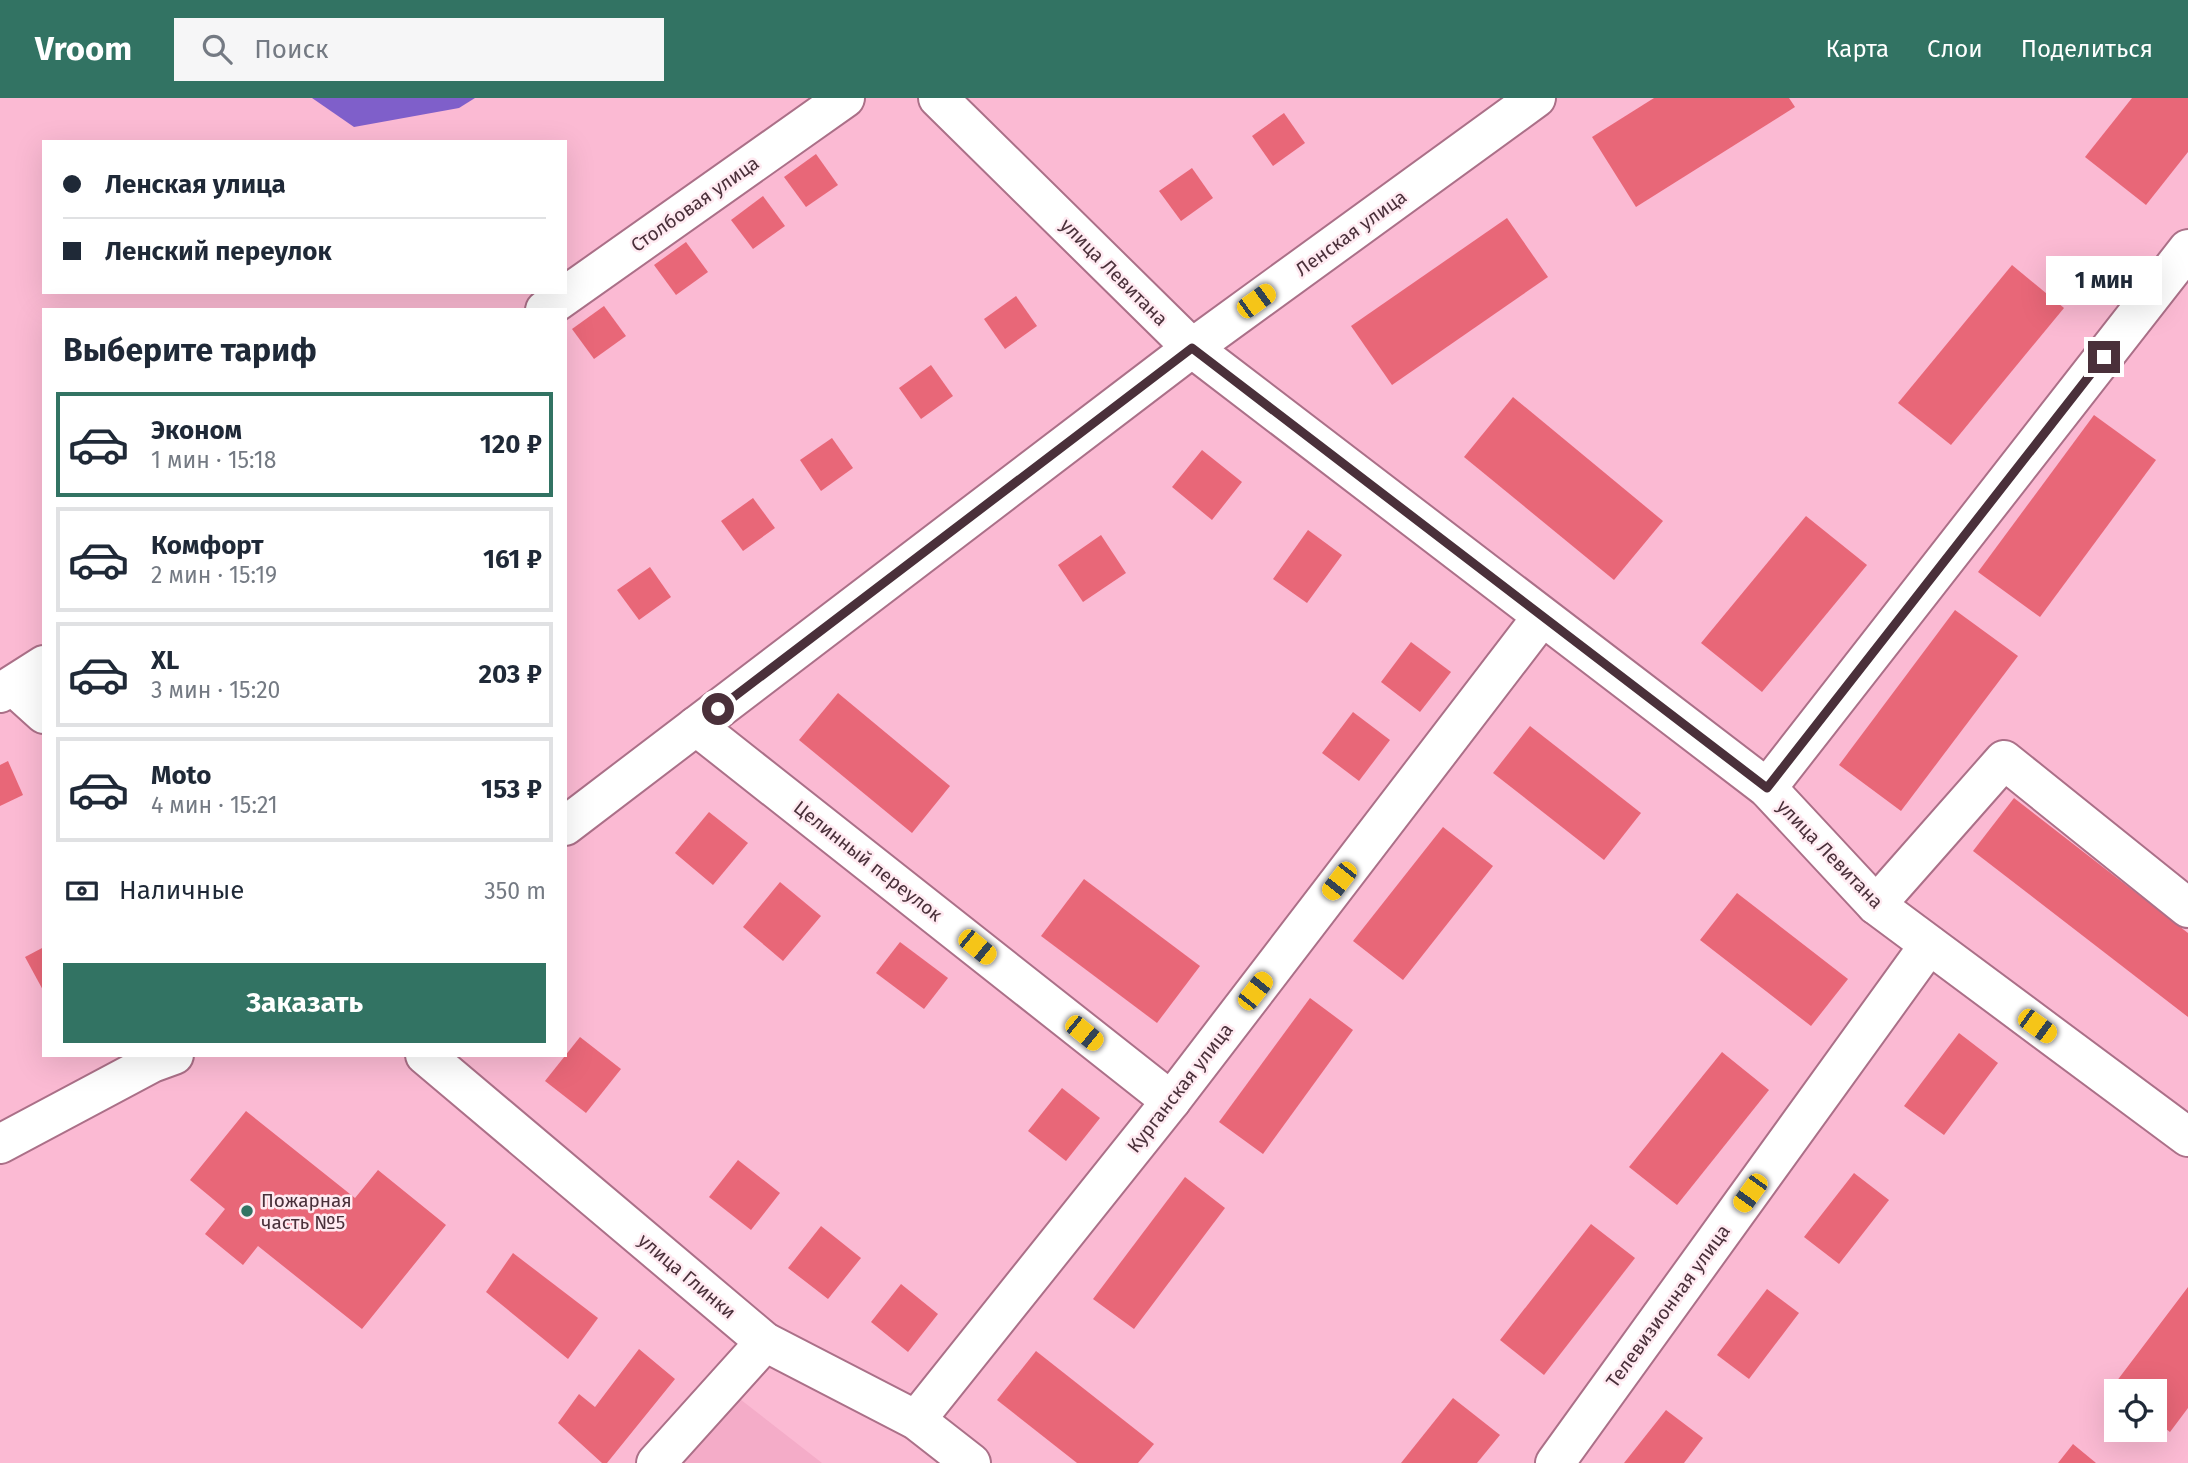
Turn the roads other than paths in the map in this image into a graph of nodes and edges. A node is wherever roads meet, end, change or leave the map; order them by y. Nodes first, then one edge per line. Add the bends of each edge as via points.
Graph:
1 (845, 98) edge
2 (938, 98) edge
3 (1536, 98) edge
4 (2188, 249) edge
5 (548, 308) edge
6 (1192, 348) junction
7 (1541, 618) junction
8 (42, 665) edge
9 (6, 690) edge
10 (42, 713) edge
11 (696, 726) junction
12 (1767, 788) junction
13 (567, 824) edge
14 (1876, 905) junction
15 (2188, 908) edge
16 (1929, 945) junction
17 (168, 1057) edge
18 (427, 1057) edge
19 (1171, 1101) junction
20 (2188, 1138) edge
21 (0, 1144) edge
22 (765, 1342) junction
23 (916, 1420) junction
24 (656, 1463) edge
25 (971, 1463) edge
26 (1555, 1463) edge

1 - 5 street, Столбовая улица
2 - 6 street, улица Левитана
3 - 6 street, Ленская улица
4 - 12 street
6 - 7 street, улица Левитана
6 - 11 street, Ленская улица
7 - 12 street, улица Левитана
7 - 19 street, Курганская улица
8 - 9 street
9 - 10 street
11 - 13 street, Ленская улица
11 - 19 street, Целинный переулок
12 - 14 street, улица Левитана
14 - 15 street via 2004,760
14 - 16 street, улица Левитана
16 - 20 street, улица Левитана
16 - 26 street, Телевизионная улица
17 - 21 street
18 - 22 street, улица Глинки
19 - 23 street, Курганская улица
22 - 23 street, улица Глинки
22 - 24 street
23 - 25 street, улица Глинки

